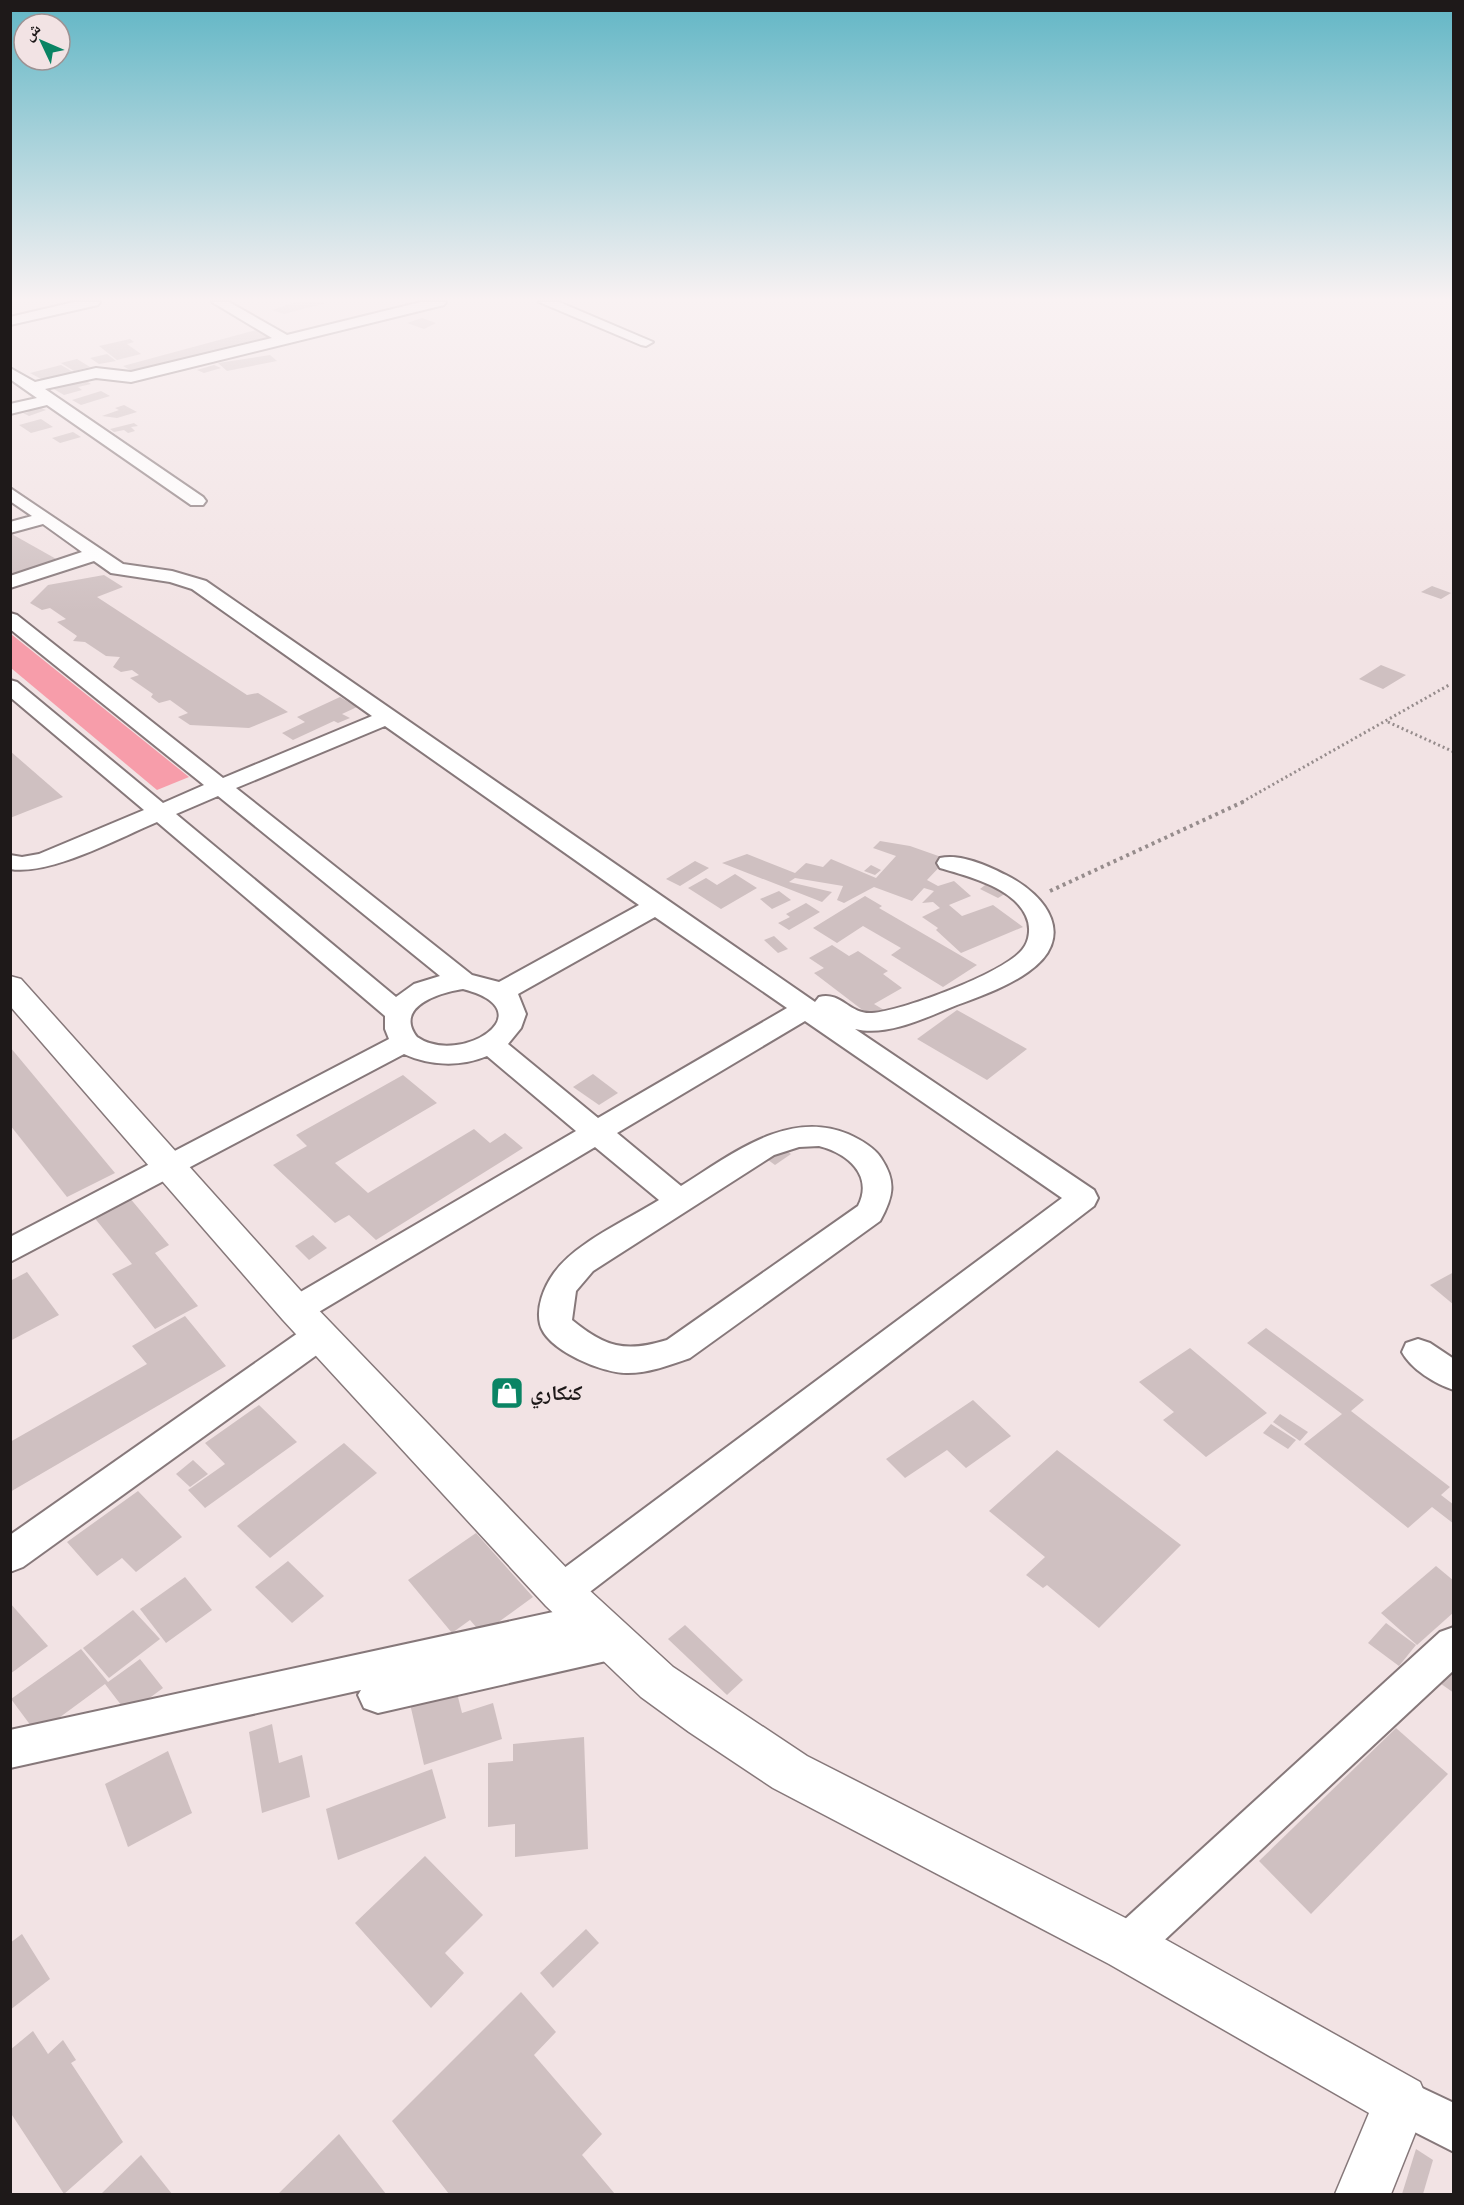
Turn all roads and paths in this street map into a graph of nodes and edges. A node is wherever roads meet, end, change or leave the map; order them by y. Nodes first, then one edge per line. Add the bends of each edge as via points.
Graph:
1 (27, 405) edge
2 (60, 405) edge
3 (10, 409) edge
4 (14, 499) edge
5 (197, 501) dead end
6 (46, 518) junction
7 (10, 528) edge
8 (96, 554) junction
9 (10, 582) edge
10 (10, 620) edge
11 (1449, 685) dead end
12 (10, 686) edge
13 (388, 717) junction
14 (1387, 721) junction
15 (1454, 752) edge
16 (220, 787) junction
17 (159, 812) junction
18 (10, 862) edge
19 (949, 863) dead end
20 (1031, 901) junction
21 (653, 904) junction
22 (463, 981) junction
23 (10, 986) edge
24 (501, 992) junction
25 (805, 1009) junction
26 (399, 1013) junction
27 (405, 1042) junction
28 (491, 1045) junction
29 (598, 1132) junction
30 (169, 1166) junction
31 (681, 1202) junction
32 (10, 1251) edge
33 (308, 1323) junction
34 (1418, 1352) dead end
35 (1454, 1377) edge
36 (10, 1556) edge
37 (588, 1619) junction
38 (1454, 1644) edge
39 (378, 1695) dead end
40 (10, 1749) edge
41 (1127, 1946) junction
42 (1401, 2101) junction
43 (1454, 2128) edge
44 (1363, 2194) edge

1 - 3 street
2 - 5 street
4 - 6 street
6 - 7 street
6 - 8 street
8 - 9 street
8 - 13 street via 118,569 199,585
10 - 16 street
11 - 14 path
12 - 17 street
13 - 16 street
13 - 21 street
14 - 15 path
14 - 20 path via 1220,813
16 - 17 street
16 - 22 street
17 - 18 street via 45,860
17 - 26 street
19 - 20 street via 999,882
20 - 21 street via 1042,934 1029,958 1014,969 962,992 875,1022 850,1019 683,901 667,897
21 - 24 street
21 - 25 street
22 - 24 street via 481,983
22 - 26 street via 426,988
23 - 30 street
24 - 28 street via 513,1010 512,1023
25 - 29 street
25 - 37 street via 1083,1198
26 - 27 street via 397,1031
27 - 28 street via 418,1051 454,1056
27 - 30 street
28 - 29 street
29 - 31 street
29 - 33 street
30 - 32 street
30 - 33 street
31 - 31 street via 582,1263 565,1279 554,1303 556,1325 580,1347 608,1360 628,1361 678,1349 868,1213 879,1199 880,1186 875,1170 839,1140 797,1137 764,1148
33 - 36 street
33 - 37 street
34 - 35 street
37 - 39 street
37 - 40 street
37 - 41 street via 657,1682 790,1772
38 - 41 street
41 - 42 street
42 - 43 street
42 - 44 street

